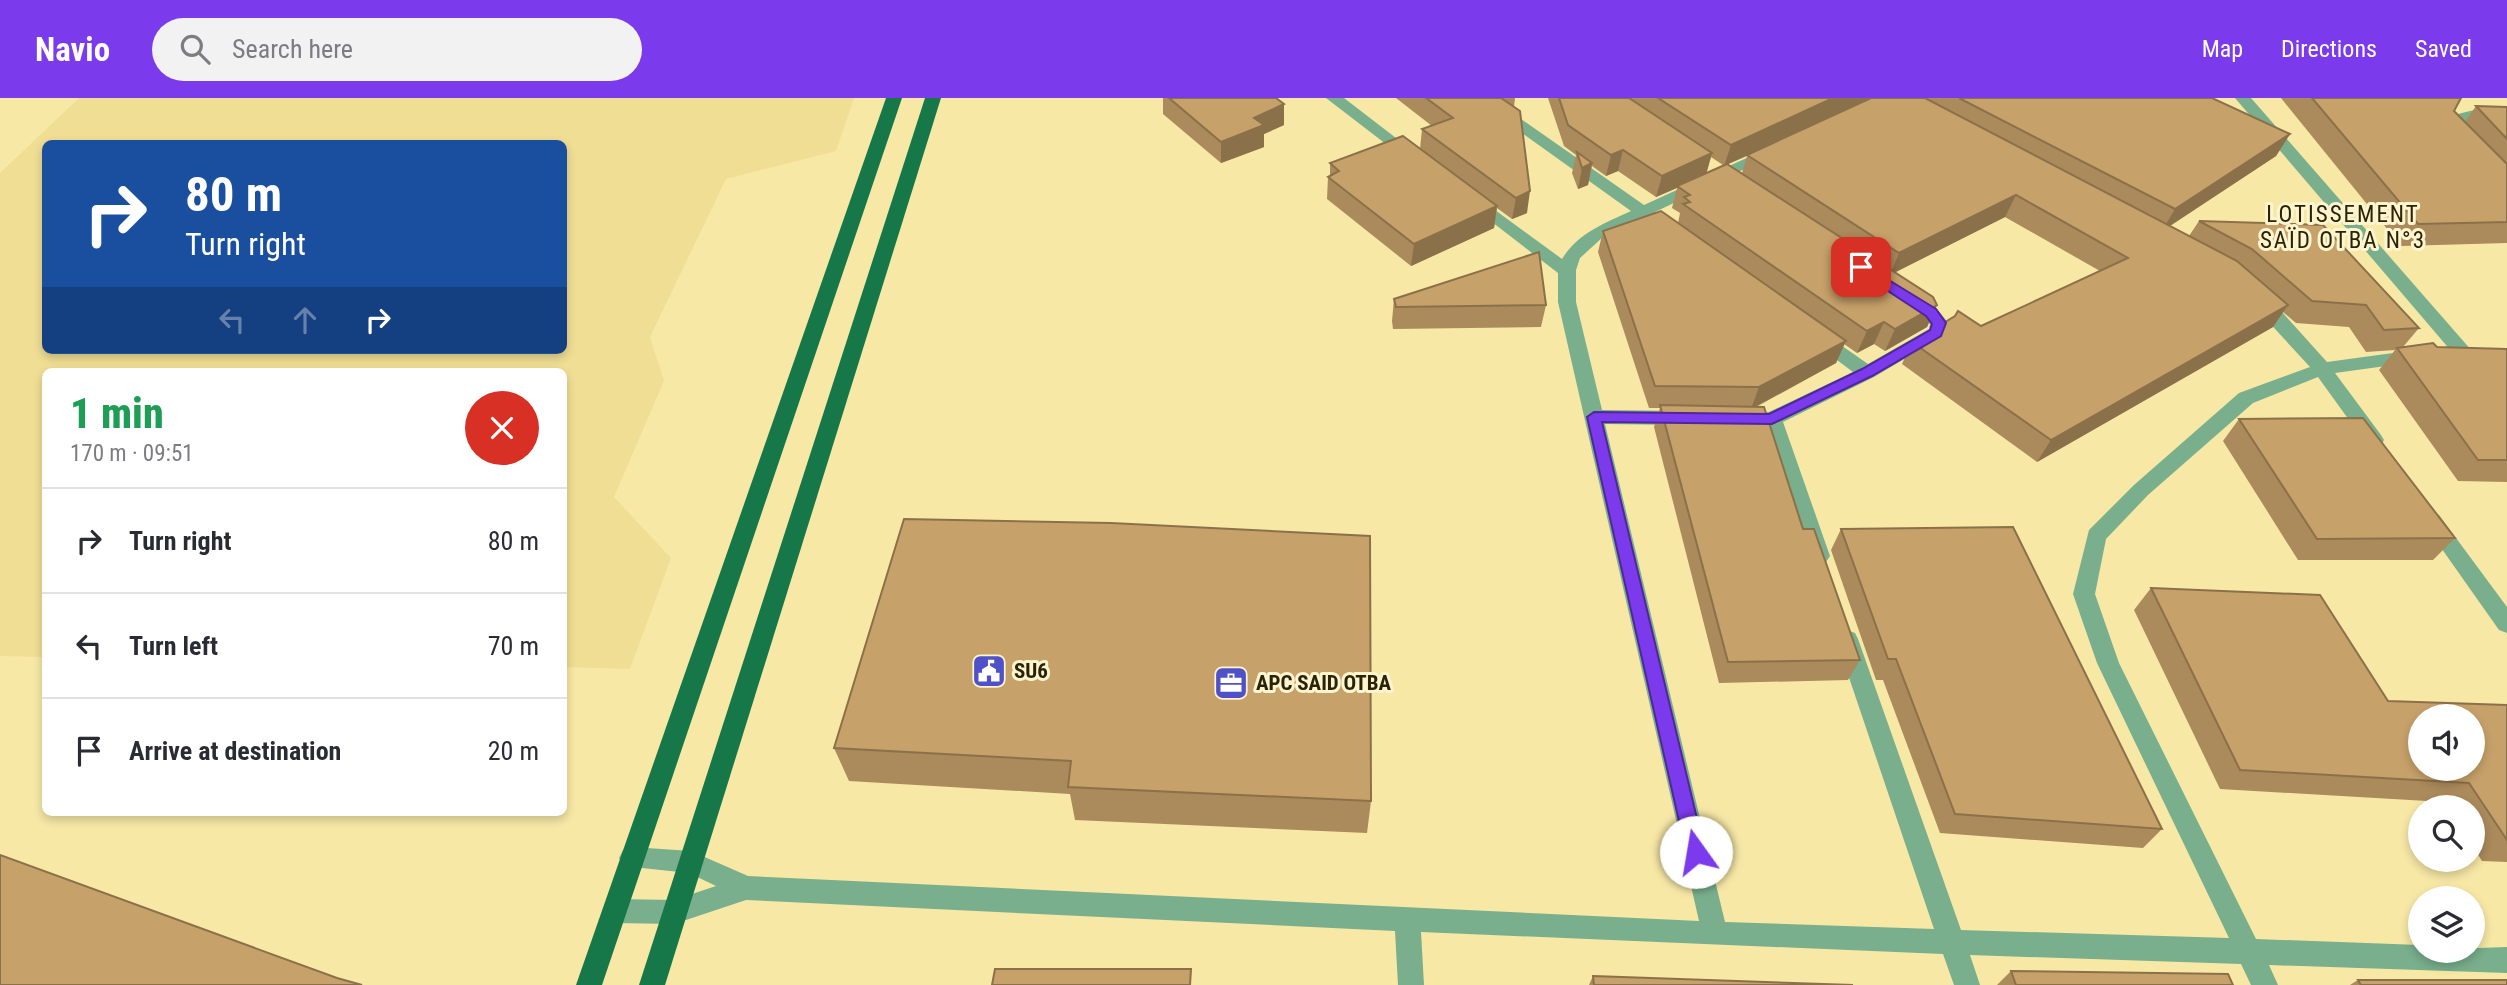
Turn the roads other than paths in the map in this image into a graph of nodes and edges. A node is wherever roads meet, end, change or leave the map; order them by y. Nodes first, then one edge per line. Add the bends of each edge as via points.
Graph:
1 (894, 98) edge
2 (933, 98) edge
3 (1334, 98) edge
4 (1480, 98) edge
5 (2243, 98) edge
6 (2507, 116) edge
7 (1793, 143) edge
8 (2465, 147) edge
9 (1698, 160) edge
10 (1433, 172) edge
11 (1721, 176) junction
12 (1455, 188) edge
13 (1744, 191) edge
14 (1643, 212) junction
15 (1665, 228) edge
16 (1565, 270) junction
17 (2240, 285) edge
18 (1896, 290) edge
19 (1800, 324) edge
20 (2322, 369) junction
21 (1867, 373) junction
22 (1594, 417) junction
23 (1772, 419) junction
24 (2387, 458) edge
25 (2419, 502) edge
26 (1825, 575) edge
27 (1839, 614) edge
28 (2507, 624) edge
29 (632, 858) junction
30 (691, 862) junction
31 (746, 888) junction
32 (615, 911) junction
33 (674, 912) junction
34 (1407, 919) junction
35 (1715, 934) junction
36 (1951, 940) junction
37 (2248, 950) junction
38 (2507, 960) edge
39 (589, 985) edge
40 (652, 985) edge
41 (1411, 985) edge
42 (1967, 985) edge
43 (2265, 985) edge

1 - 29 main road
2 - 30 main road
3 - 10 street
4 - 14 street
5 - 20 street via 2475,355 2362,361
6 - 8 street via 2455,119 2448,130
7 - 11 street
9 - 11 street
11 - 13 street
11 - 14 street
12 - 16 street
14 - 15 street
14 - 16 street via 1597,233 1573,251
16 - 22 street via 1567,302
17 - 20 street via 2278,318
18 - 21 street via 1931,313 1939,323 1937,332
19 - 21 street
20 - 24 street
20 - 37 street via 2246,398 2141,490 2096,536 2084,594 2108,663
21 - 23 street
22 - 23 street
22 - 35 street
23 - 26 street
25 - 28 street
27 - 36 street
29 - 30 street
29 - 32 main road
30 - 31 street
30 - 33 main road
31 - 33 street
31 - 34 street
32 - 33 street
32 - 39 main road
33 - 40 main road
34 - 35 street
34 - 41 street
35 - 36 street
36 - 37 street
36 - 42 street
37 - 38 street
37 - 43 street

